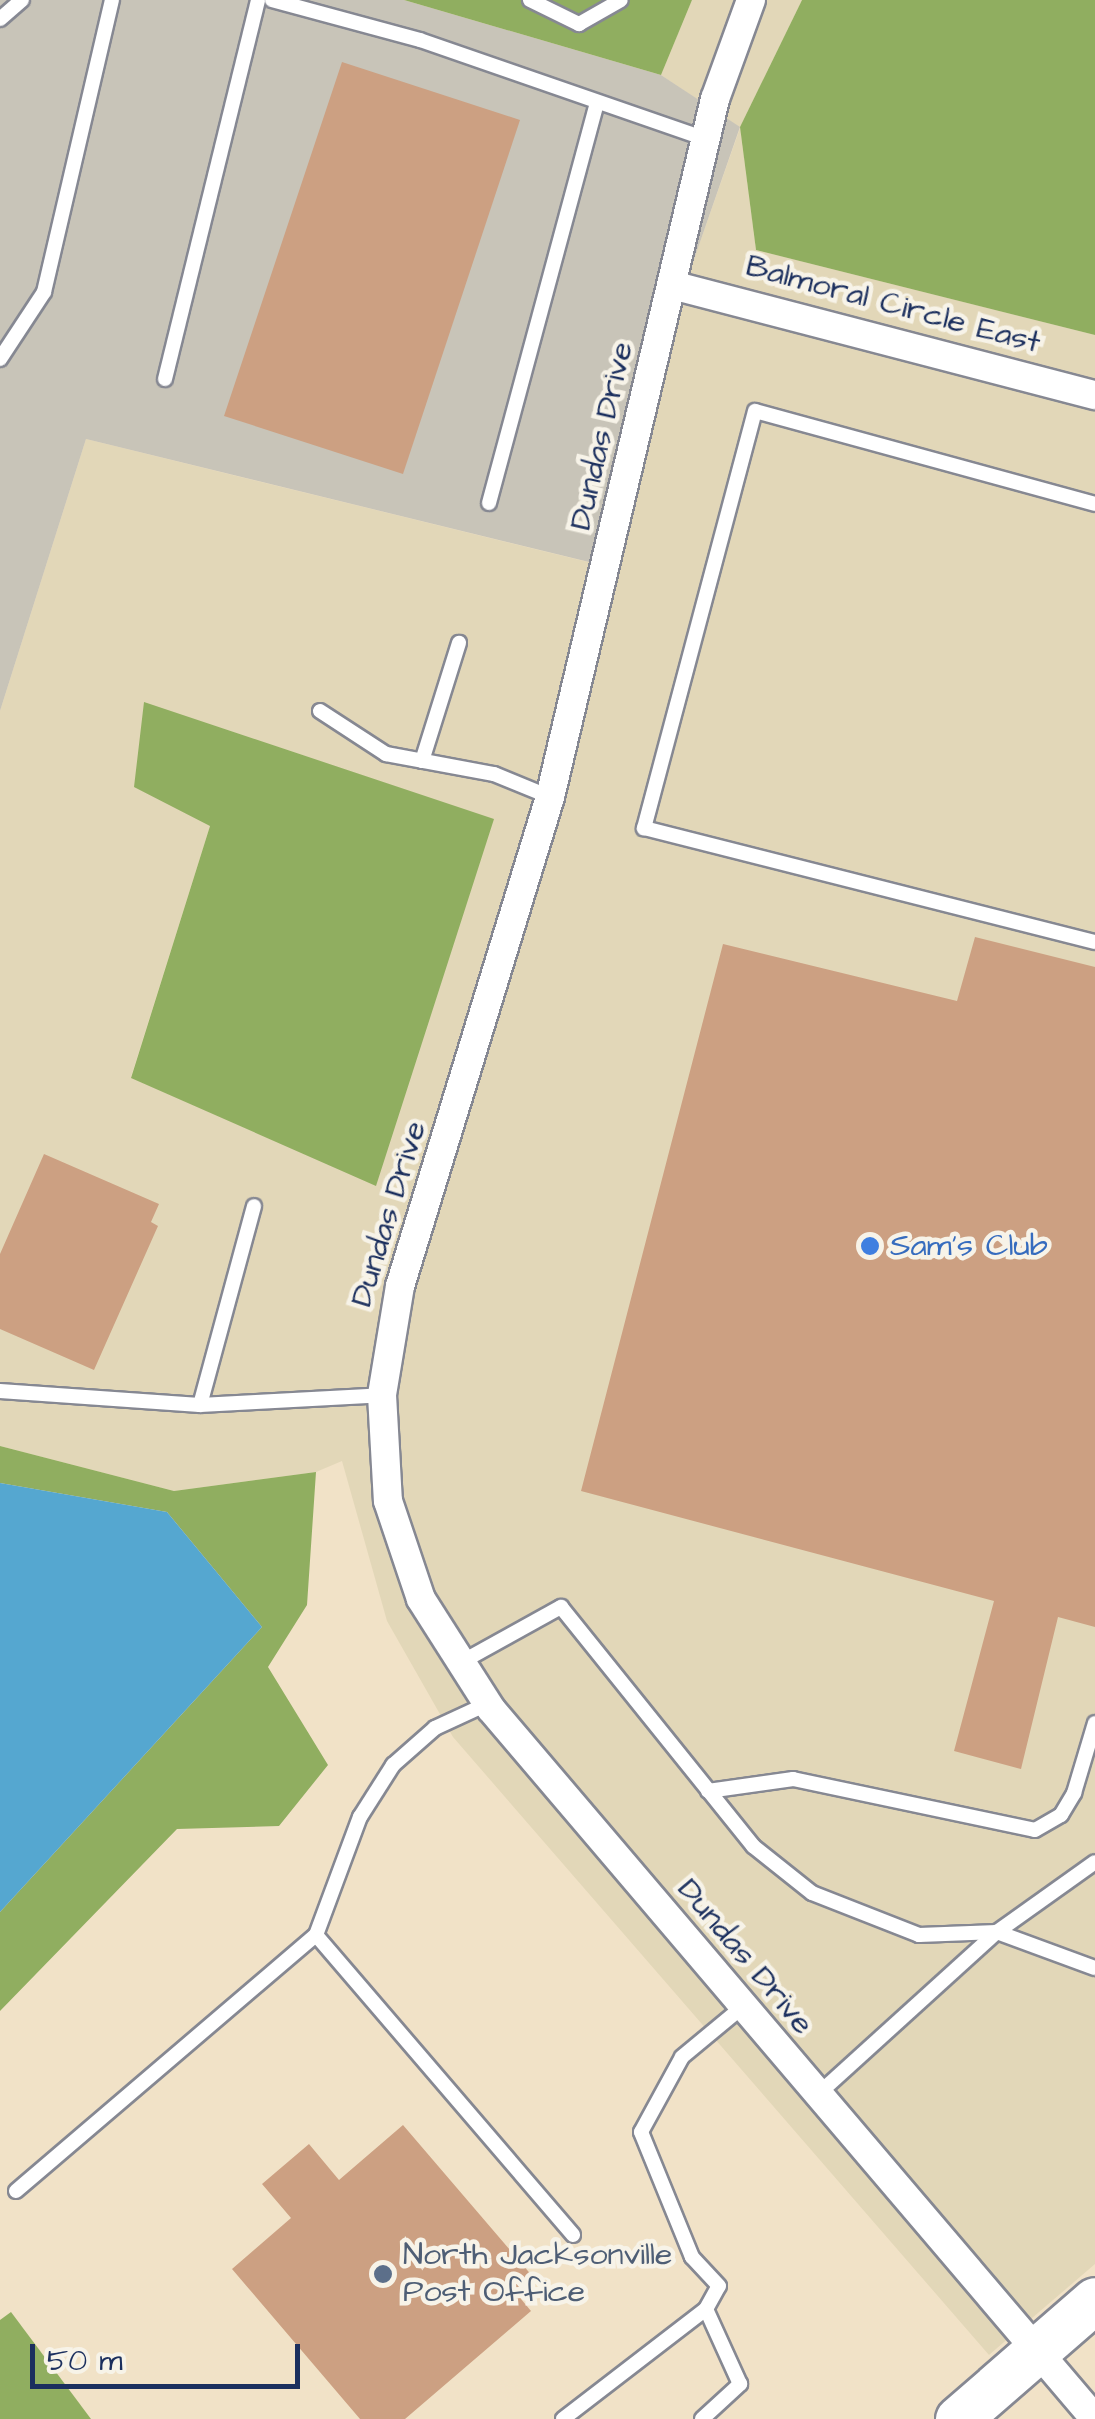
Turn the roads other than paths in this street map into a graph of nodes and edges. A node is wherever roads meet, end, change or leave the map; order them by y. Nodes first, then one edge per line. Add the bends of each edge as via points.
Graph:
1 (22, 0) edge
2 (112, 0) edge
3 (258, 0) edge
4 (272, 0) edge
5 (530, 0) edge
6 (621, 0) edge
7 (752, 0) edge
8 (0, 19) edge
9 (597, 103) junction
10 (706, 139) junction
11 (672, 285) junction
12 (0, 359) edge
13 (165, 379) dead end
14 (1095, 395) edge
15 (489, 504) dead end
16 (1095, 504) edge
17 (459, 642) dead end
18 (320, 711) dead end
19 (422, 761) junction
20 (550, 797) junction
21 (1095, 942) edge
22 (254, 1206) dead end
23 (0, 1392) edge
24 (382, 1395) junction
25 (200, 1405) junction
26 (458, 1664) junction
27 (487, 1704) junction
28 (1095, 1723) edge
29 (708, 1791) junction
30 (1095, 1862) edge
31 (997, 1932) junction
32 (316, 1935) junction
33 (1095, 1968) edge
34 (741, 2008) junction
35 (816, 2096) junction
36 (16, 2190) dead end
37 (573, 2234) dead end
38 (1095, 2300) edge
39 (706, 2309) junction
40 (1036, 2351) junction
41 (563, 2419) edge
42 (702, 2419) edge
43 (958, 2419) edge
44 (1095, 2419) edge

1 - 8 lane
2 - 12 lane via 44,292
3 - 13 lane
4 - 9 lane via 420,40
5 - 6 lane via 579,24
7 - 10 street, Dundas Drive
9 - 10 lane
9 - 15 lane
10 - 11 street, Dundas Drive
11 - 14 street, Balmoral Circle East
11 - 20 street, Dundas Drive
16 - 21 lane via 756,410 644,828
17 - 19 lane
18 - 19 lane via 386,754
19 - 20 lane via 494,774
20 - 24 street, Dundas Drive via 400,1286
22 - 25 lane
23 - 25 lane
24 - 25 lane
24 - 26 street, Dundas Drive via 388,1501 421,1598
26 - 27 street, Dundas Drive
26 - 29 lane via 561,1607
27 - 32 lane via 434,1728 393,1765 360,1817
27 - 34 street, Dundas Drive
28 - 29 lane via 1074,1793 1061,1815 1035,1830 793,1779 762,1778
29 - 31 lane via 752,1846 812,1893 919,1935
30 - 31 lane
31 - 33 lane
31 - 35 lane
32 - 36 lane
32 - 37 lane
34 - 35 street, Dundas Drive
34 - 39 lane via 682,2057 641,2132 692,2257 719,2286
35 - 40 street, Dundas Drive
38 - 40 main road
39 - 41 lane
39 - 42 lane via 740,2384
40 - 43 main road
40 - 44 street, Dundas Drive

